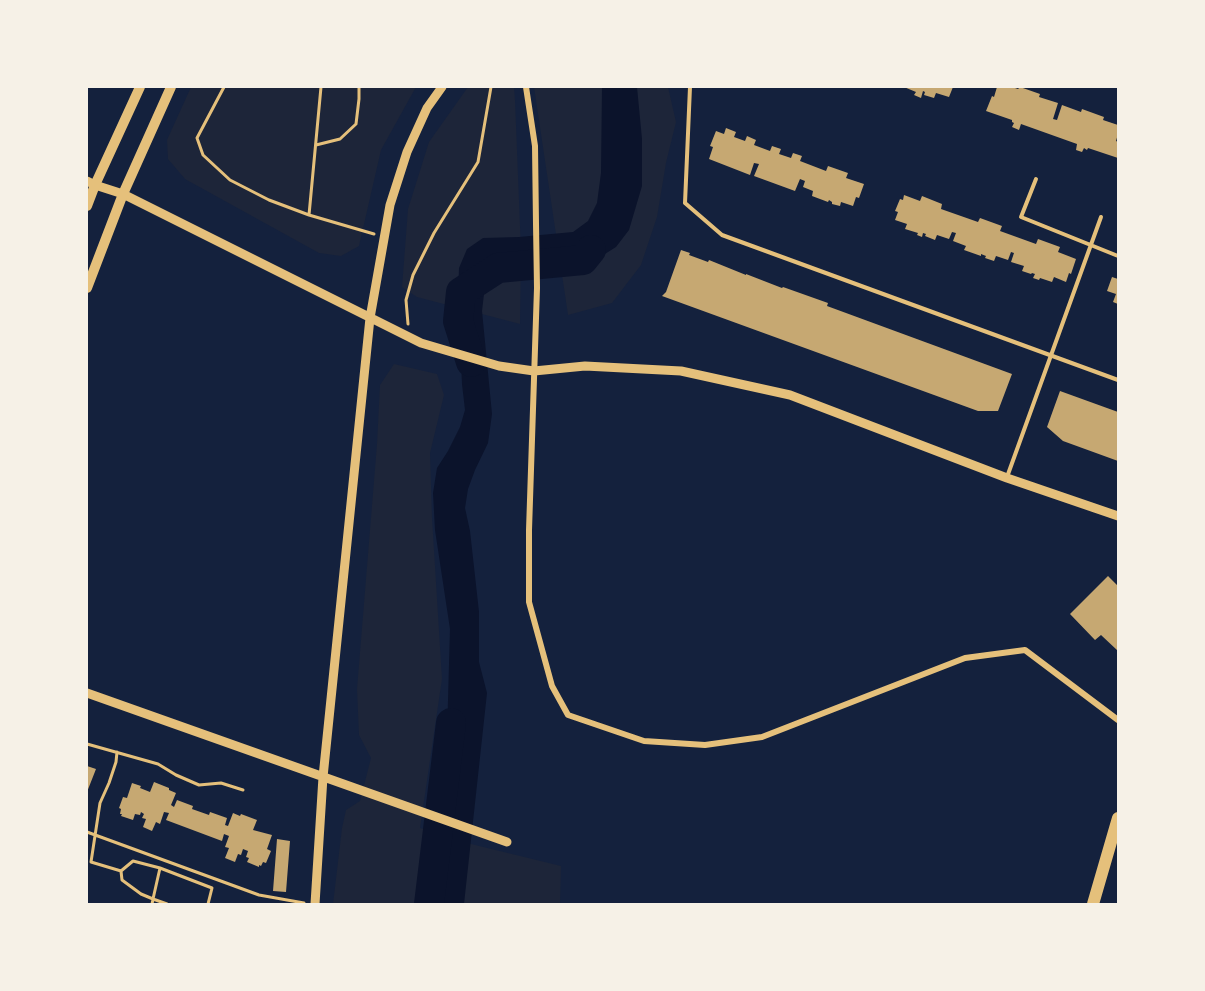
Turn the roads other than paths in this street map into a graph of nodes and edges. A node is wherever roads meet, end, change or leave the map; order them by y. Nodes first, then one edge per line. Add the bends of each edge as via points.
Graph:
1 (140, 87) edge
2 (171, 87) edge
3 (442, 87) edge
4 (526, 87) edge
5 (690, 87) edge
6 (1036, 179) dead end
7 (91, 183) edge
8 (123, 194) junction
9 (87, 206) edge
10 (1101, 217) dead end
11 (1091, 246) junction
12 (1118, 256) edge
13 (87, 288) edge
14 (370, 318) junction
15 (1051, 356) junction
16 (534, 371) junction
17 (1118, 380) edge
18 (1007, 478) junction
19 (1118, 516) edge
20 (87, 693) edge
21 (1118, 720) edge
22 (322, 777) junction
23 (1118, 818) edge
24 (507, 842) dead end
25 (314, 904) edge
26 (1093, 904) edge

1 - 7 main road
2 - 8 main road
3 - 14 street via 427,108 407,152 390,205
4 - 16 street via 535,146
5 - 15 lane via 686,203 722,235
6 - 11 lane via 1022,217
7 - 8 street
7 - 9 main road
8 - 13 main road
8 - 14 street
10 - 11 lane
11 - 12 lane
11 - 15 lane
14 - 16 street via 421,343 500,366
14 - 22 street
15 - 17 lane
15 - 18 lane
16 - 18 street via 585,366 681,371 790,395
16 - 21 street via 530,602 552,686 568,716 644,741 705,745 762,737 965,658 1025,650
18 - 19 street
20 - 22 street
22 - 24 street
22 - 25 street
23 - 26 main road

